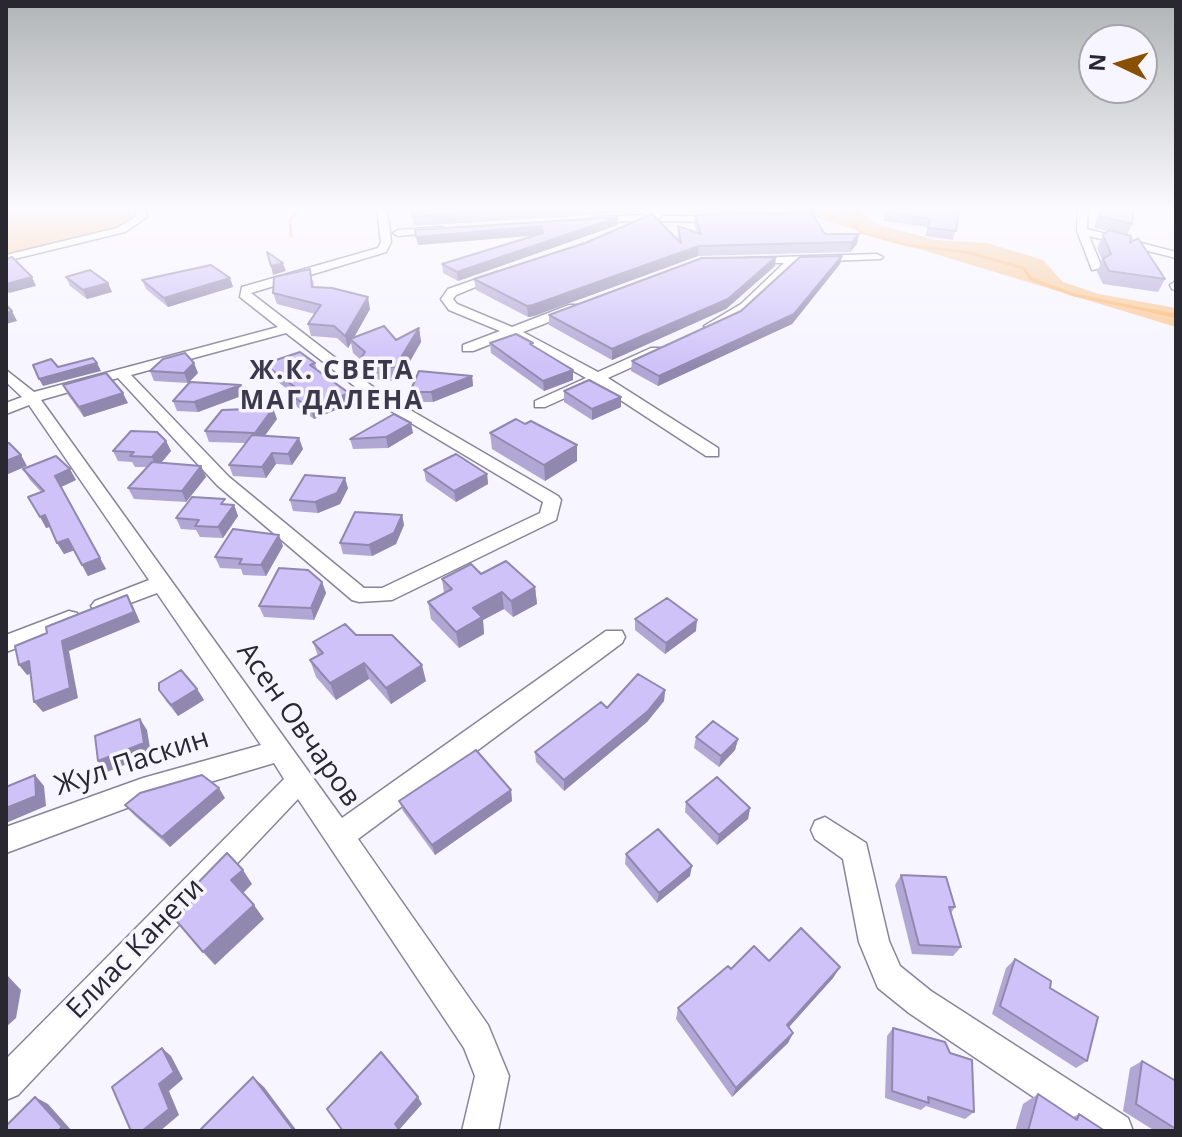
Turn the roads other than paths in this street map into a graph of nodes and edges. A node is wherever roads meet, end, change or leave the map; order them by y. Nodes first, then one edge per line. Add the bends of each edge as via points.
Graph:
1 (344, 261) edge
2 (792, 261) edge
3 (1093, 261) edge
4 (522, 267) edge
5 (1096, 268) dead end
6 (584, 304) edge
7 (288, 328) junction
8 (511, 331) junction
9 (693, 334) edge
10 (666, 347) edge
11 (468, 348) dead end
12 (6, 374) edge
13 (122, 374) junction
14 (599, 379) junction
15 (32, 398) junction
16 (540, 404) dead end
17 (6, 409) edge
18 (712, 452) dead end
19 (162, 583) junction
20 (614, 637) dead end
21 (6, 644) edge
22 (279, 751) junction
23 (300, 780) junction
24 (825, 830) dead end
25 (339, 836) junction
26 (6, 840) edge
27 (6, 1083) edge
28 (480, 1131) edge
29 (1115, 1131) edge

1 - 7 street via 246,290 244,294
2 - 9 street via 745,307
3 - 5 street
4 - 8 street via 465,286 447,299 453,307
6 - 8 street
7 - 13 street
7 - 13 street via 376,396 552,500 549,516 385,595 359,595 223,481
8 - 11 street
8 - 14 street
10 - 14 street
12 - 15 street, Асен Овчаров
13 - 15 street
14 - 16 street
14 - 18 street
15 - 17 street
15 - 19 street, Асен Овчаров
19 - 21 street
19 - 22 street, Асен Овчаров
20 - 25 street
22 - 23 street, Асен Овчаров
22 - 26 street, Жул Паскин via 143,790
23 - 25 street, Асен Овчаров
23 - 27 street, Елиас Канети
24 - 29 street via 856,852 874,942 889,977
25 - 28 street, Асен Овчаров via 476,1037 492,1076

